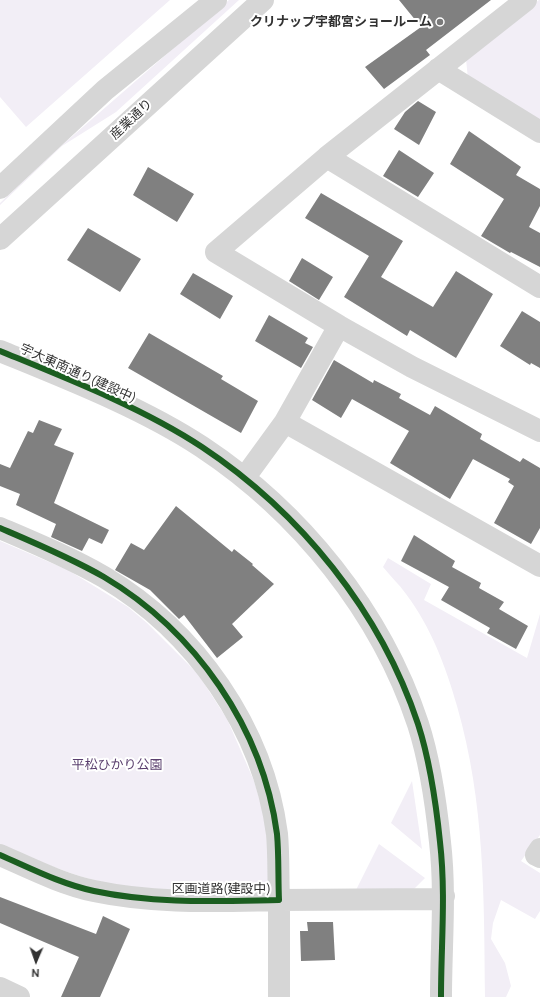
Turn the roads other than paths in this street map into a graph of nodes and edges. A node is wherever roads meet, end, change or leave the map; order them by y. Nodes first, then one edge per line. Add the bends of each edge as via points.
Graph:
1 (216, 0) edge
2 (263, 0) edge
3 (526, 0) edge
4 (438, 69) junction
5 (540, 132) edge
6 (327, 157) junction
7 (0, 188) edge
8 (0, 239) edge
9 (540, 287) edge
10 (339, 326) junction
11 (0, 351) edge
12 (284, 422) junction
13 (540, 431) edge
14 (245, 477) junction
15 (0, 528) edge
16 (540, 566) edge
17 (540, 848) edge
18 (0, 855) edge
19 (540, 858) edge
20 (444, 896) junction
21 (279, 900) junction
22 (0, 988) edge
23 (19, 997) edge
24 (279, 997) edge
25 (441, 997) edge

1 - 7 street via 105,90
2 - 8 street, 産業通り
3 - 4 street
4 - 5 street
4 - 6 street
6 - 9 street
6 - 10 street via 216,252
10 - 12 street
10 - 13 street via 412,367
11 - 14 street, 宇大東南通り(建設中) via 136,410 200,446
12 - 14 street
12 - 16 street
14 - 20 street, 宇大東南通り(建設中) via 301,531 340,578 366,612 394,664 418,724 431,779
15 - 21 street, 区画道路(建設中) via 75,562 136,599 197,656 220,684 238,716 264,776 275,827
17 - 19 street via 536,855
18 - 21 street, 区画道路(建設中) via 58,880 92,891 133,898
20 - 21 street, 区画道路(建設中) via 437,899
20 - 25 street, 宇大東南通り(建設中)
21 - 24 street, 区画道路(建設中)
22 - 23 street

